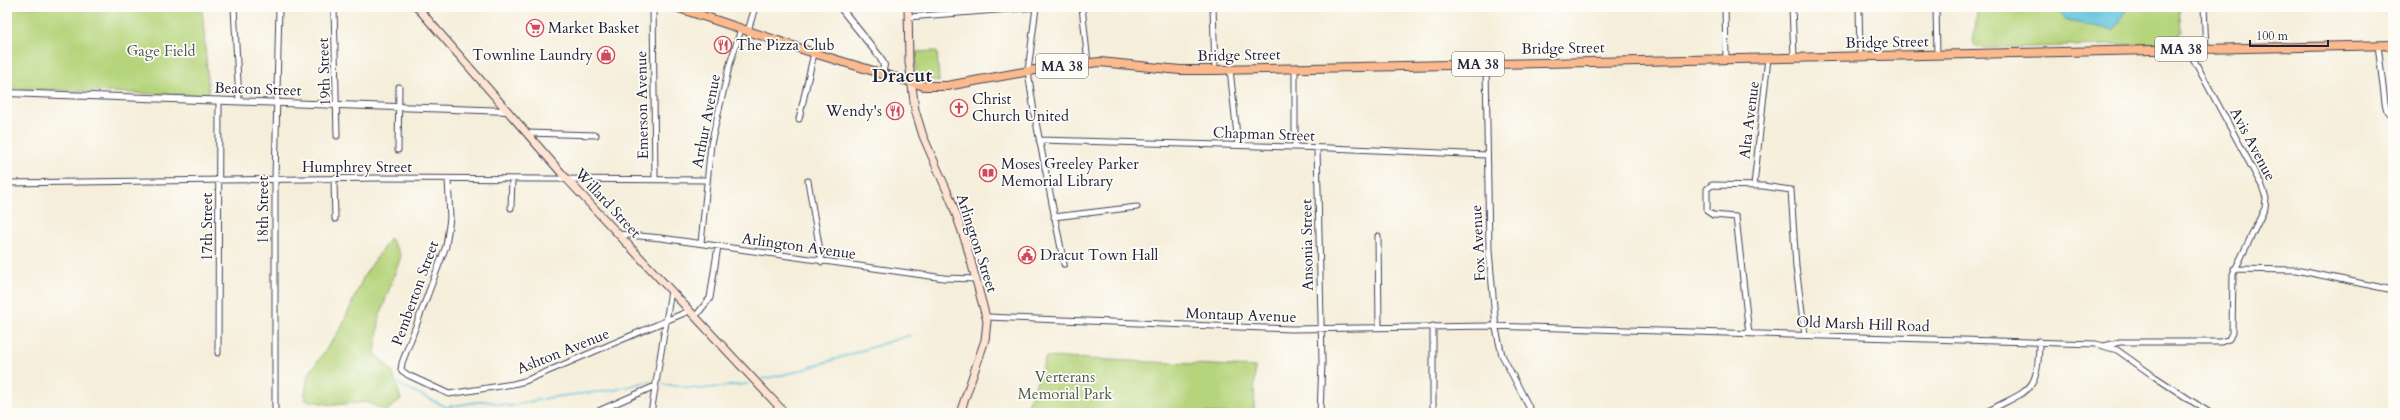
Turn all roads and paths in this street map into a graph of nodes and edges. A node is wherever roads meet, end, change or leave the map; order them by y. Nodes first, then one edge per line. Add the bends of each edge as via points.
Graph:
1 (234, 7) edge
2 (279, 7) edge
3 (334, 7) edge
4 (417, 7) edge
5 (653, 7) edge
6 (676, 7) edge
7 (755, 7) edge
8 (840, 7) edge
9 (908, 7) edge
10 (1036, 7) edge
11 (1082, 7) edge
12 (1213, 7) edge
13 (1725, 7) edge
14 (1792, 7) edge
15 (1859, 7) edge
16 (1936, 7) edge
17 (2204, 7) edge
18 (908, 17) junction
19 (744, 30) junction
20 (2378, 45) junction
21 (2393, 45) edge
22 (2206, 48) junction
23 (2188, 49) junction
24 (814, 53) junction
25 (1937, 55) junction
26 (1860, 56) junction
27 (1794, 57) junction
28 (1768, 58) junction
29 (1726, 59) junction
30 (1088, 63) junction
31 (1486, 64) junction
32 (1295, 69) junction
33 (1215, 70) junction
34 (1230, 70) junction
35 (1028, 71) junction
36 (882, 74) junction
37 (911, 84) junction
38 (399, 87) dead end
39 (7, 93) edge
40 (219, 100) junction
41 (239, 101) junction
42 (277, 103) junction
43 (337, 105) junction
44 (399, 108) junction
45 (508, 111) junction
46 (2393, 118) edge
47 (799, 119) dead end
48 (528, 133) junction
49 (596, 135) dead end
50 (337, 136) dead end
51 (1039, 140) junction
52 (1238, 145) junction
53 (1295, 147) junction
54 (1317, 148) junction
55 (398, 150) dead end
56 (1487, 155) junction
57 (448, 178) junction
58 (512, 178) junction
59 (275, 179) junction
60 (568, 179) junction
61 (655, 179) junction
62 (219, 180) junction
63 (334, 180) junction
64 (707, 180) junction
65 (808, 181) dead end
66 (7, 183) edge
67 (1754, 186) junction
68 (1137, 207) dead end
69 (511, 208) dead end
70 (1054, 217) junction
71 (335, 220) dead end
72 (618, 234) junction
73 (1378, 236) dead end
74 (702, 243) junction
75 (718, 246) junction
76 (822, 262) junction
77 (1064, 264) dead end
78 (2234, 268) junction
79 (977, 279) junction
80 (2393, 290) edge
81 (671, 291) junction
82 (689, 311) junction
83 (694, 317) junction
84 (986, 317) junction
85 (666, 321) junction
86 (1433, 326) junction
87 (1496, 326) junction
88 (1379, 327) junction
89 (1321, 328) junction
90 (1749, 334) junction
91 (1805, 335) junction
92 (2039, 341) junction
93 (2104, 346) junction
94 (218, 354) dead end
95 (401, 367) joint
96 (655, 386) junction
97 (779, 407) junction
98 (275, 413) edge
99 (594, 413) edge
100 (651, 413) edge
101 (772, 413) edge
102 (785, 413) edge
103 (960, 413) edge
104 (1320, 413) edge
105 (1433, 413) edge
106 (1532, 413) edge
107 (1985, 413) edge
108 (2210, 413) edge

1 - 41 street
2 - 42 street, 18th Street
3 - 43 street, 19th Street
4 - 45 main road, Willard Street
5 - 61 street, Emerson Avenue
6 - 19 main road, Bridge Street / MA 38
7 - 19 street, Arthur Avenue
8 - 36 street via 880,57 884,65
9 - 18 main road, Arlington Street
10 - 18 street
10 - 35 street
11 - 30 street
12 - 33 street
13 - 29 street
14 - 27 street
15 - 26 street
16 - 25 street
17 - 22 street
18 - 37 main road, Arlington Street
19 - 24 main road, Bridge Street / MA 38
19 - 64 street, Arthur Avenue via 720,102
20 - 21 main road, Bridge Street / MA 38
20 - 22 main road, Bridge Street / MA 38
20 - 46 street via 2385,103
22 - 23 main road, Bridge Street / MA 38
23 - 25 main road, Bridge Street / MA 38
23 - 78 street, Avis Avenue via 2262,186 2266,198 2263,212
24 - 36 main road, Bridge Street / MA 38
24 - 47 street
25 - 26 main road, Bridge Street / MA 38
26 - 27 main road, Bridge Street / MA 38
27 - 28 main road, Bridge Street / MA 38
28 - 29 main road, Bridge Street / MA 38
28 - 67 street, Alta Avenue
29 - 31 main road, Bridge Street / MA 38
30 - 33 main road, Bridge Street / MA 38
30 - 35 main road, Bridge Street / MA 38
31 - 32 main road, Bridge Street / MA 38
31 - 56 street, Fox Avenue
32 - 34 main road, Bridge Street / MA 38
32 - 53 street
33 - 34 main road, Bridge Street / MA 38
34 - 52 street
35 - 37 main road, Bridge Street / MA 38 via 947,86
35 - 51 street
36 - 37 main road, Bridge Street / MA 38
37 - 79 main road, Arlington Street via 923,136 951,200
38 - 44 street
39 - 40 street, Beacon Street
40 - 41 street, Beacon Street
40 - 62 street, 17th Street
41 - 42 street, Beacon Street
42 - 43 street, Beacon Street
42 - 59 street, 18th Street
43 - 44 street, Beacon Street
43 - 50 street, 19th Street
44 - 45 street, Beacon Street
44 - 55 street
45 - 48 main road, Willard Street
48 - 49 street
48 - 60 main road, Willard Street
51 - 52 street, Chapman Street
51 - 70 street
52 - 53 street, Chapman Street
53 - 54 street, Chapman Street
54 - 56 street, Chapman Street
54 - 89 street, Ansonia Street
56 - 87 street, Fox Avenue via 1489,251
57 - 58 street, Humphrey Street
57 - 63 street, Humphrey Street
57 - 95 street, Pemberton Street via 450,218 446,246
58 - 60 street, Humphrey Street
58 - 69 street
59 - 62 street, Humphrey Street
59 - 63 street, Humphrey Street
59 - 98 street, 18th Street
60 - 61 street, Humphrey Street
60 - 72 main road, Willard Street
61 - 64 street, Humphrey Street
62 - 66 street, Humphrey Street
62 - 94 street, 17th Street
63 - 71 street
64 - 74 street, Arthur Avenue
65 - 76 street
67 - 90 street via 1712,185 1707,189 1706,206 1707,211 1713,215 1736,217
67 - 91 street via 1791,190 1796,267
68 - 70 street
70 - 77 street
72 - 74 street, Arlington Avenue
72 - 81 main road, Willard Street
73 - 88 street
74 - 75 street, Arlington Avenue
75 - 76 street, Arlington Avenue
75 - 83 street via 710,298
76 - 79 street, Arlington Avenue via 944,278
78 - 80 street via 2296,270
78 - 93 street, Avis Avenue via 2233,329 2229,339 2221,342 2120,342
79 - 84 main road, Arlington Street
81 - 82 main road, Willard Street
81 - 85 street
82 - 83 main road, Willard Street
82 - 85 street, Ashton Avenue
83 - 97 main road, Willard Street
84 - 89 street, Montaup Avenue via 1216,327
84 - 103 main road, Arlington Street via 985,340
85 - 95 street, Ashton Avenue via 513,384 449,394 408,375
85 - 96 street
86 - 87 street, Montaup Avenue
86 - 88 street, Montaup Avenue
86 - 105 street
87 - 90 street, Old Marsh Hill Road
87 - 106 street, Fox Avenue via 1502,355
88 - 89 street, Montaup Avenue
89 - 104 street, Ansonia Street
90 - 91 street, Old Marsh Hill Road
91 - 92 street, Old Marsh Hill Road
92 - 93 street, Old Marsh Hill Road
92 - 107 street via 2039,367 2032,385 2022,394
93 - 108 street, Old Marsh Hill Road via 2117,350
96 - 99 street
96 - 100 street
97 - 101 street
97 - 102 main road, Willard Street

